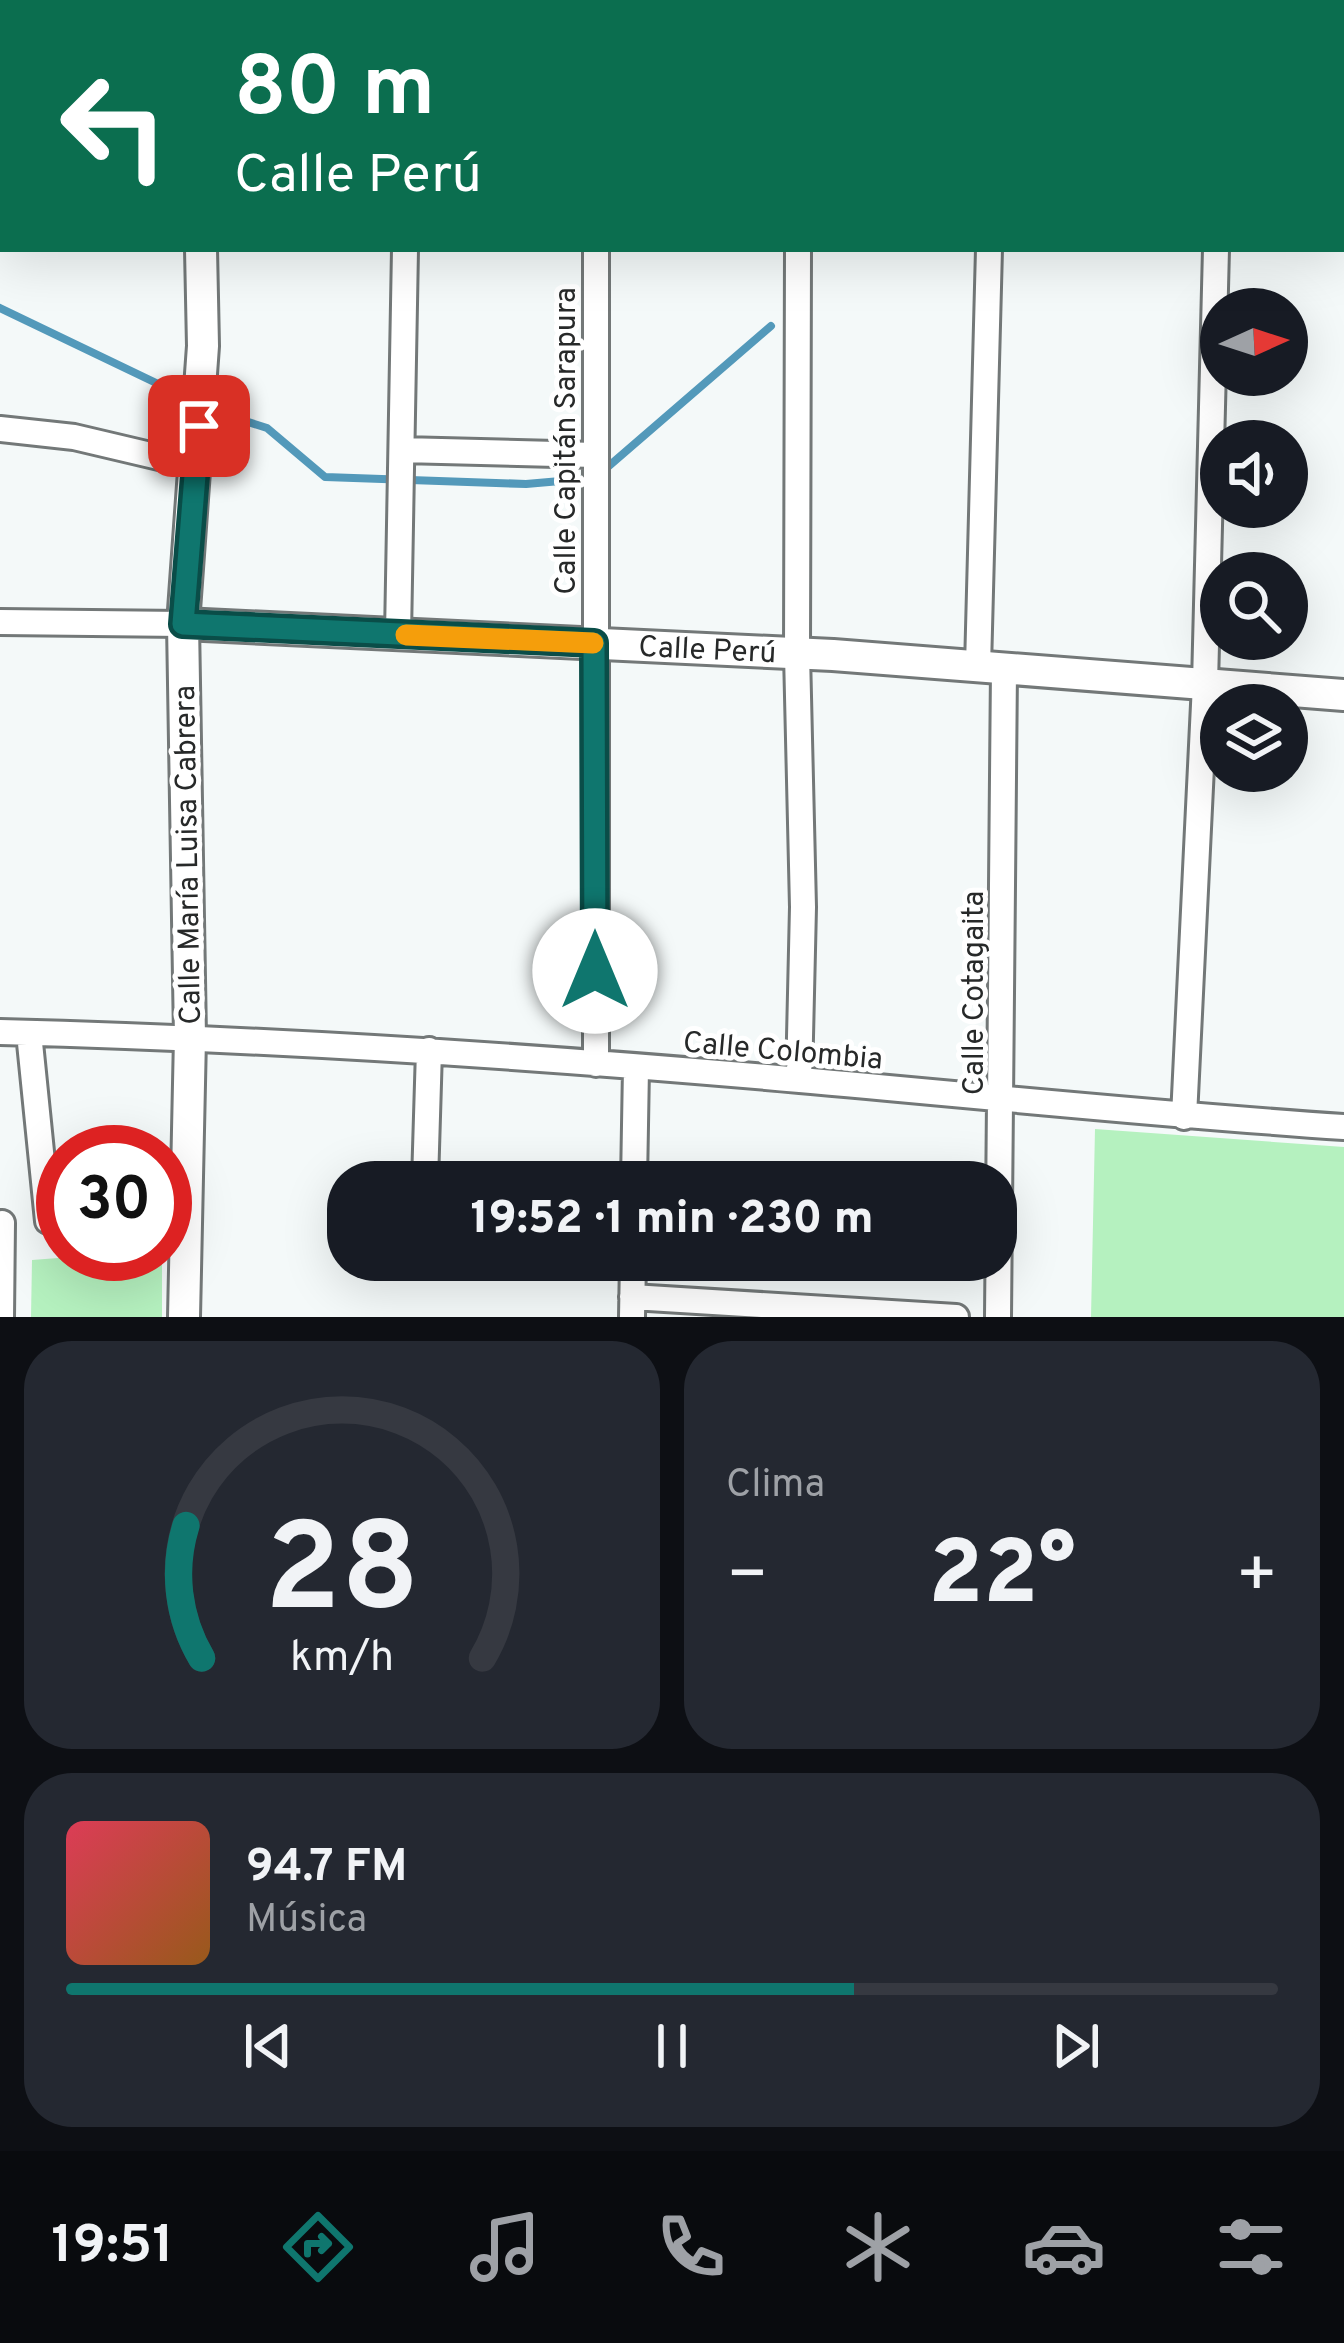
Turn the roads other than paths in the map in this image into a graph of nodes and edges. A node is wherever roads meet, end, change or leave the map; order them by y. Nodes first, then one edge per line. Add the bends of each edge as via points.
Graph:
1 (201, 252) edge
2 (405, 252) edge
3 (596, 252) edge
4 (798, 252) edge
5 (989, 252) edge
6 (1216, 252) edge
7 (0, 429) edge
8 (401, 450) junction
9 (595, 455) junction
10 (196, 466) junction
11 (0, 622) edge
12 (183, 624) junction
13 (398, 635) junction
14 (594, 643) junction
15 (797, 654) junction
16 (991, 668) junction
17 (1204, 684) joint
18 (1308, 692) edge
19 (1344, 695) edge
20 (1200, 771) edge
21 (0, 1032) edge
22 (29, 1033) junction
23 (190, 1037) junction
24 (429, 1050) junction
25 (596, 1064) junction
26 (636, 1068) junction
27 (799, 1080) junction
28 (1003, 1102) junction
29 (1184, 1117) junction
30 (42, 1125) edge
31 (183, 1125) edge
32 (1344, 1127) edge
33 (426, 1161) edge
34 (634, 1161) edge
35 (36, 1221) edge
36 (1, 1222) edge
37 (181, 1281) edge
38 (632, 1307) edge
39 (1, 1317) edge
40 (184, 1317) edge
41 (956, 1317) edge
42 (998, 1317) edge

1 - 10 street, Calle María Luisa Cabrera
2 - 8 street
3 - 9 street, Calle Capitán Sarapura
4 - 15 street
5 - 16 street, Calle Cotagaita
6 - 17 street
7 - 10 street
8 - 9 street
8 - 13 street
9 - 14 street, Calle Capitán Sarapura
10 - 12 street, Calle María Luisa Cabrera
11 - 12 street, Calle Perú
12 - 13 street, Calle Perú
12 - 23 street, Calle María Luisa Cabrera
13 - 14 street, Calle Perú
14 - 15 street, Calle Perú
14 - 25 street, Calle Capitán Sarapura
15 - 16 street, Calle Perú
15 - 27 street
16 - 17 street, Calle Perú
16 - 28 street, Calle Cotagaita
18 - 19 street, Calle Perú
20 - 29 street
21 - 22 street, Calle Colombia
22 - 23 street, Calle Colombia
22 - 30 street
23 - 24 street, Calle Colombia
23 - 31 street, Calle María Luisa Cabrera
24 - 25 street, Calle Colombia
24 - 33 street
25 - 26 street, Calle Colombia
26 - 27 street, Calle Colombia
26 - 34 street
27 - 28 street, Calle Colombia
28 - 29 street, Calle Colombia
28 - 42 street, Calle Cotagaita
29 - 32 street, Calle Colombia
35 - 36 street
36 - 39 street
37 - 40 street, Calle María Luisa Cabrera
38 - 41 street

